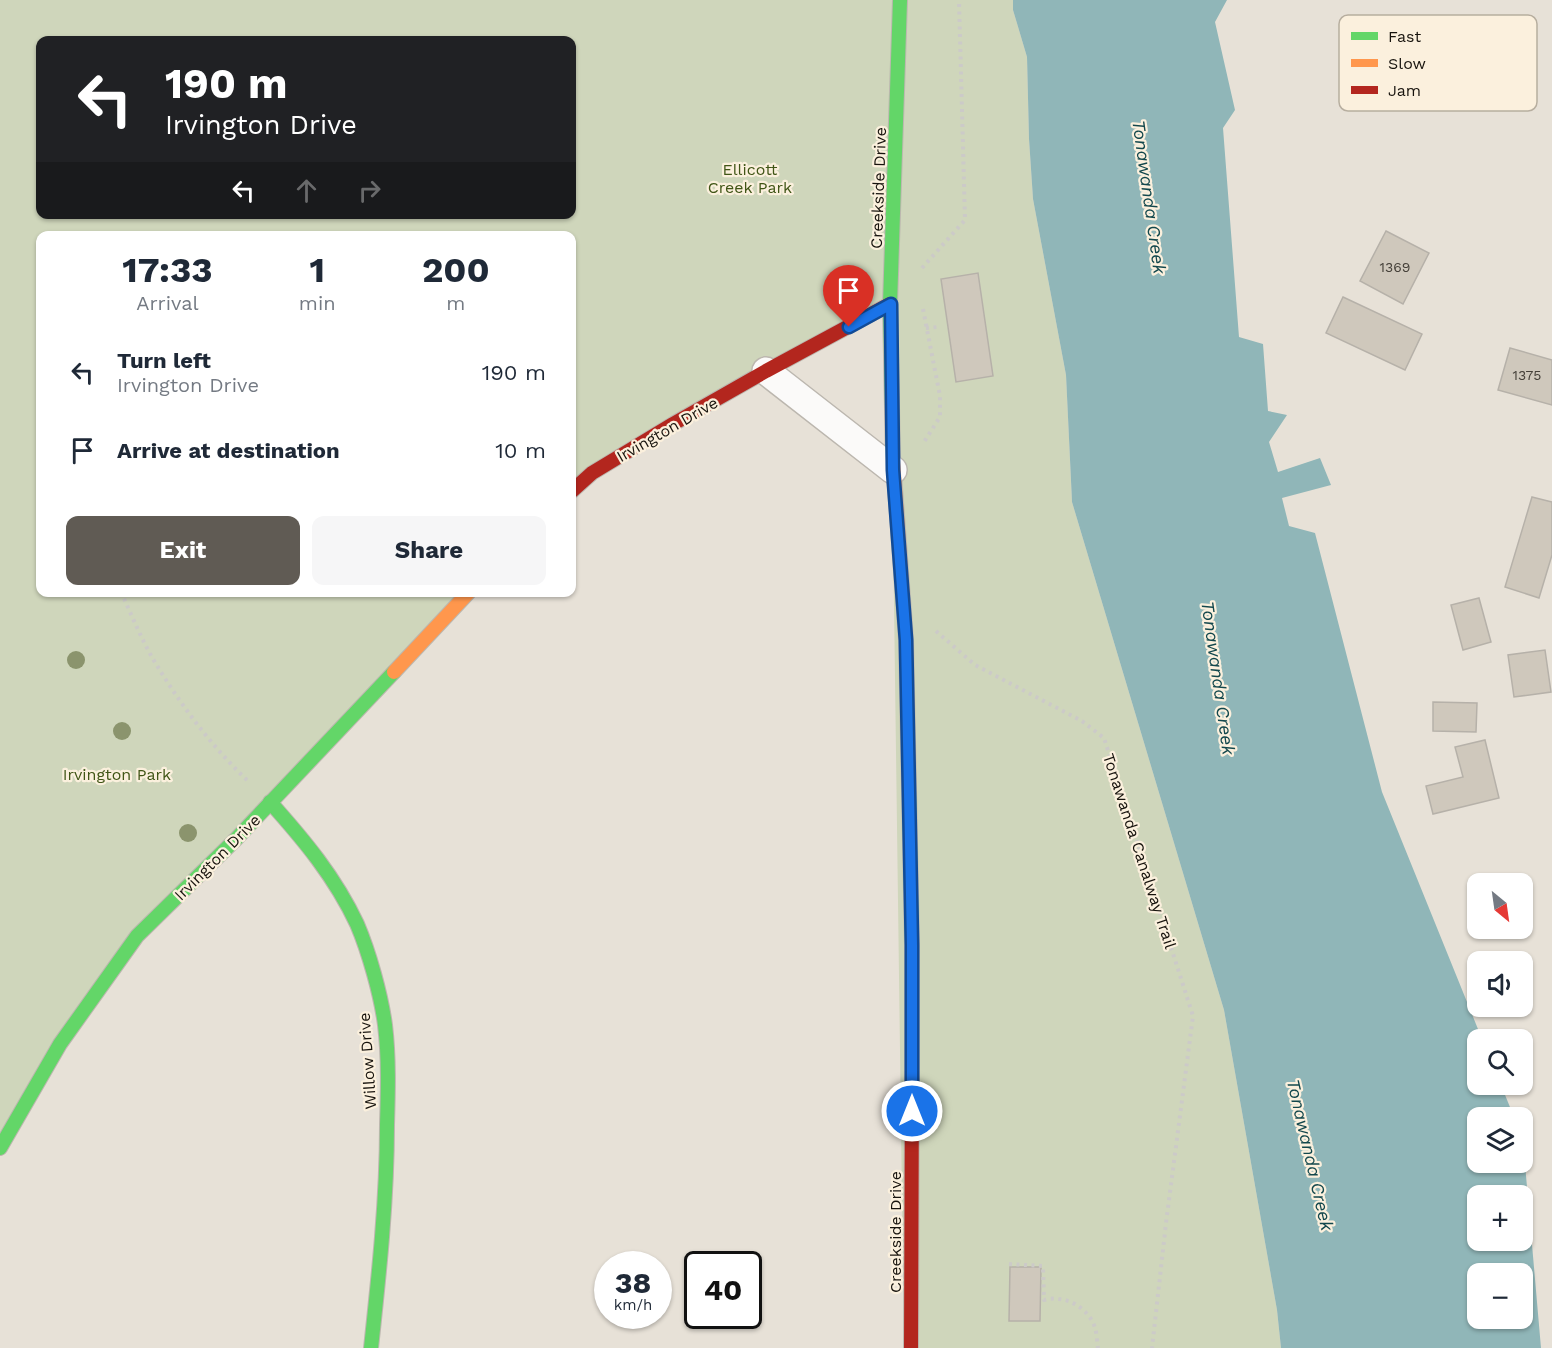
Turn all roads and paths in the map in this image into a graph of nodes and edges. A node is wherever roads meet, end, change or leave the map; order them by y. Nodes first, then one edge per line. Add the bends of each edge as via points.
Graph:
1 (900, 0) edge
2 (959, 0) edge
3 (916, 274) dead end
4 (891, 304) junction
5 (922, 306) dead end
6 (766, 371) junction
7 (923, 445) dead end
8 (893, 470) junction
9 (576, 487) edge
10 (123, 597) edge
11 (464, 597) edge
12 (933, 622) dead end
13 (270, 802) junction
14 (0, 1148) edge
15 (1009, 1264) dead end
16 (372, 1348) edge
17 (911, 1348) edge
18 (1098, 1348) edge
19 (1152, 1348) edge

1 - 4 street, Creekside Drive
2 - 3 path via 965,220
4 - 6 street, Irvington Drive
4 - 8 street, Creekside Drive
5 - 7 path via 940,396 940,417
6 - 8 street
6 - 9 street, Irvington Drive via 592,472
8 - 17 street, Creekside Drive via 906,640 912,945
10 - 13 path via 152,658 192,719
11 - 13 street, Irvington Drive
12 - 19 path, Tonawanda Canalway Trail via 936,631 975,665 1082,721 1104,738 1193,1016
13 - 14 street, Irvington Drive via 137,936 60,1044
13 - 16 street, Willow Drive via 332,879 357,925 374,974 385,1025 387,1169
15 - 18 path via 1043,1266 1044,1300 1059,1299 1083,1310 1095,1329

